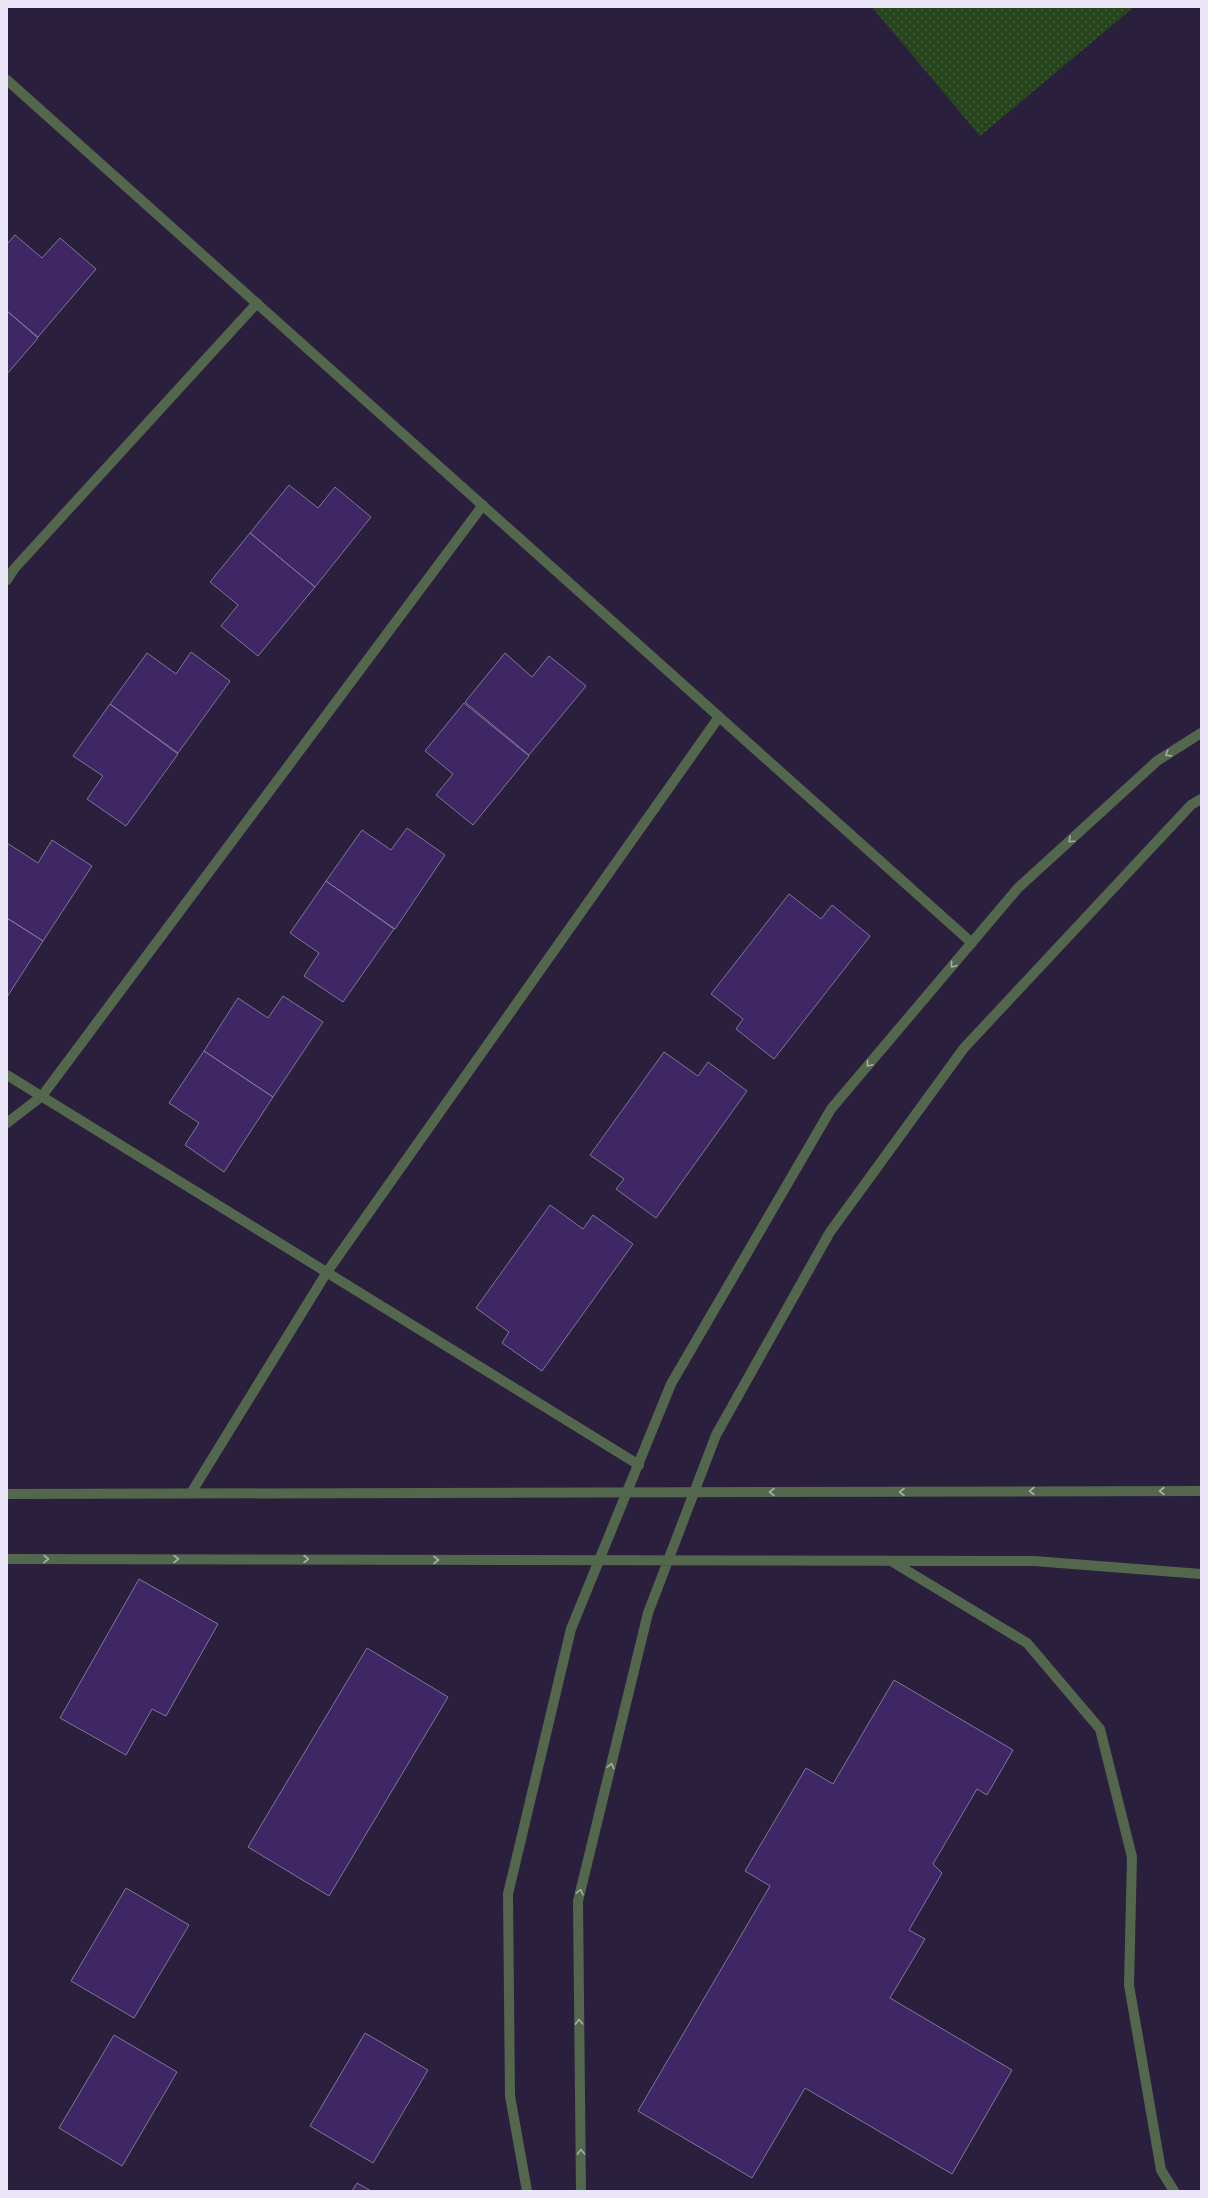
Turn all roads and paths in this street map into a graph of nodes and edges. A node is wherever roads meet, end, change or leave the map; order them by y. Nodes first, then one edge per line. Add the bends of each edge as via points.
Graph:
1 (7, 80) edge
2 (257, 303) junction
3 (483, 505) junction
4 (7, 580) edge
5 (719, 717) junction
6 (1201, 733) edge
7 (1201, 798) edge
8 (972, 943) junction
9 (7, 1075) edge
10 (42, 1096) junction
11 (7, 1123) edge
12 (326, 1272) junction
13 (639, 1465) junction
14 (1201, 1491) edge
15 (627, 1492) junction
16 (695, 1492) junction
17 (191, 1493) junction
18 (7, 1494) edge
19 (7, 1559) edge
20 (599, 1560) junction
21 (668, 1560) junction
22 (890, 1560) junction
23 (1201, 1574) edge
24 (527, 2191) edge
25 (581, 2191) edge
26 (1174, 2191) edge

1 - 2 street
2 - 3 street
2 - 4 street
3 - 5 street
3 - 10 street
5 - 8 street
5 - 12 street
6 -> 8 street via 1157,761 1058,851 1018,888
7 - 16 street via 1191,805 964,1048 830,1232 716,1435
8 -> 13 street via 831,1109 671,1384
9 - 10 street
10 - 11 street
10 - 12 street
12 - 13 street
12 - 17 street
13 - 15 street
14 -> 16 street
15 - 16 street
15 - 17 street
15 - 20 street
16 - 21 street
17 - 18 street
19 -> 20 street
20 - 21 street
20 - 24 street via 571,1629 508,1894 510,2096
21 - 22 street
25 -> 21 street via 578,1901 648,1613
22 - 23 street via 1034,1561
22 - 26 street via 1027,1643 1100,1728 1132,1857 1129,1985 1161,2170

